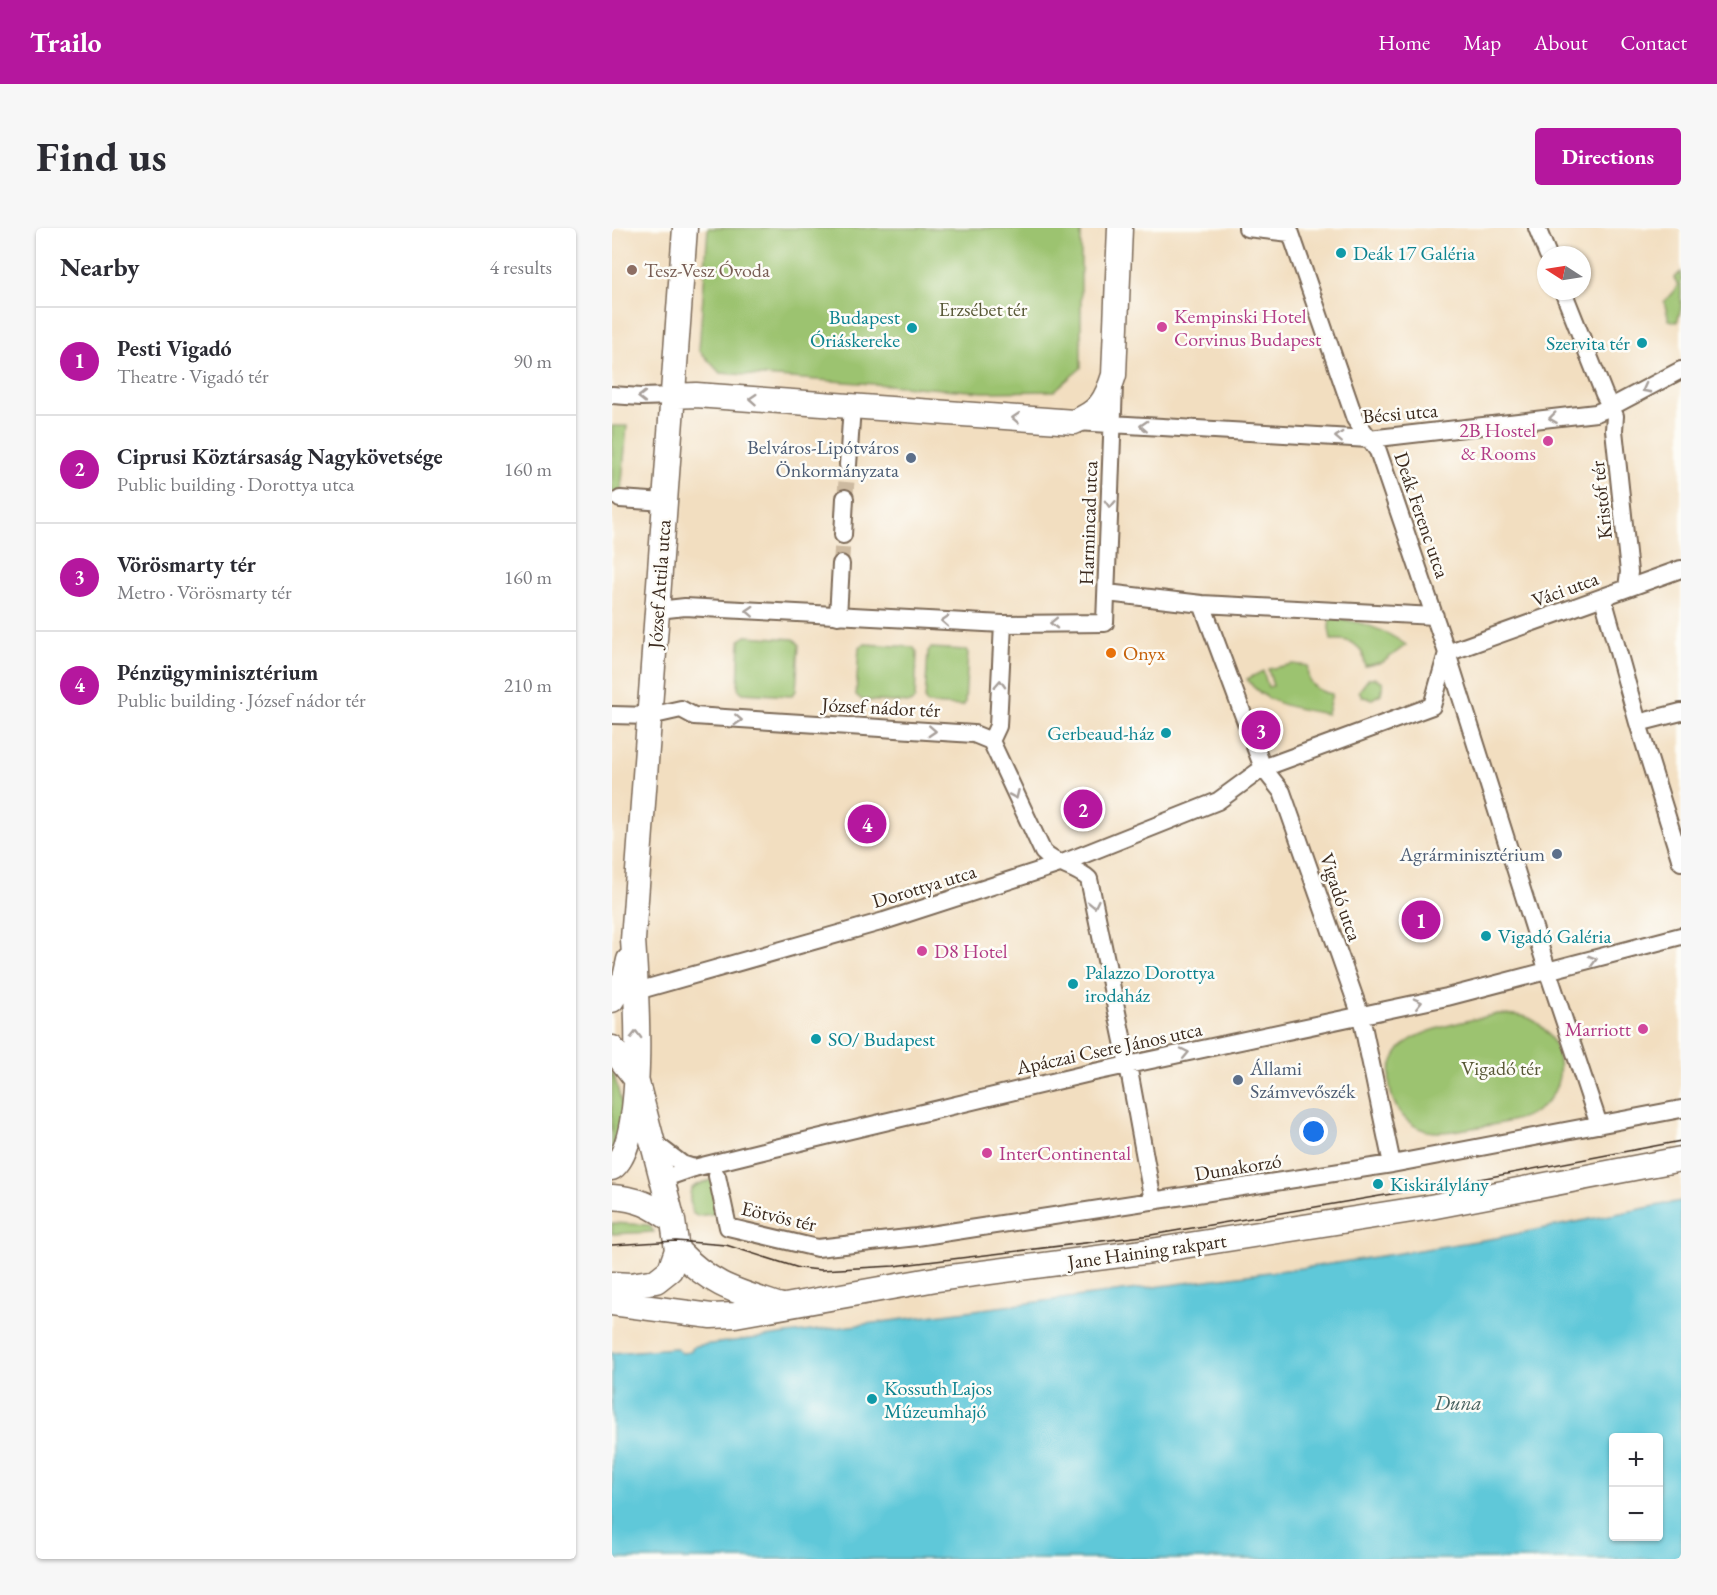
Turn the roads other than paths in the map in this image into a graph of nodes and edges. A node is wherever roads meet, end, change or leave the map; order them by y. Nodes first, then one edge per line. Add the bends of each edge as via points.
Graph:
1 (685, 228) edge
2 (1120, 228) edge
3 (1247, 228) edge
4 (1537, 228) edge
5 (1289, 230) edge
6 (1544, 246) edge
7 (1567, 300) edge
8 (1681, 370) edge
9 (1114, 375) junction
10 (612, 395) edge
11 (672, 396) junction
12 (852, 406) junction
13 (1611, 407) junction
14 (1074, 422) junction
15 (1112, 425) junction
16 (1369, 439) junction
17 (848, 465) tunnel mouth
18 (845, 498) tunnel mouth
19 (620, 499) dead end
20 (665, 502) junction
21 (843, 535) tunnel mouth
22 (841, 564) tunnel mouth
23 (1681, 569) edge
24 (1627, 588) junction
25 (1107, 594) junction
26 (1603, 598) junction
27 (1202, 604) junction
28 (658, 610) junction
29 (837, 616) junction
30 (1435, 616) junction
31 (1003, 624) junction
32 (1455, 651) junction
33 (1681, 712) edge
34 (612, 715) edge
35 (650, 716) junction
36 (1638, 723) junction
37 (991, 741) junction
38 (1263, 768) junction
39 (1681, 861) edge
40 (1060, 864) junction
41 (1681, 936) edge
42 (633, 940) junction
43 (1548, 972) junction
44 (637, 990) junction
45 (612, 1000) edge
46 (1361, 1016) junction
47 (612, 1048) edge
48 (1128, 1065) junction
49 (636, 1079) junction
50 (1681, 1109) edge
51 (1599, 1125) junction
52 (652, 1141) junction
53 (1681, 1159) edge
54 (1392, 1164) junction
55 (612, 1168) edge
56 (694, 1168) junction
57 (717, 1176) dead end
58 (662, 1179) junction
59 (1152, 1194) junction
60 (612, 1197) edge
61 (673, 1221) junction
62 (870, 1241) joint
63 (677, 1250) junction
64 (612, 1284) edge
65 (612, 1303) edge
66 (786, 1307) junction

1 - 11 street, József Attila utca
2 - 9 street
3 - 5 street
4 - 6 street
5 - 16 street, Deák Ferenc utca via 1355,419
7 - 13 street, Kristóf tér
8 -> 13 street, Bécsi utca
9 - 14 street via 1101,404
9 - 15 street
11 -> 10 street
12 -> 11 street
11 - 20 street, József Attila utca
14 -> 12 street
12 - 17 street
13 -> 16 street, Bécsi utca via 1596,413
13 - 24 street, Kristóf tér via 1615,416 1629,572
14 - 15 street
16 -> 15 street, Bécsi utca
15 -> 25 street, Harmincad utca
16 - 30 street, Deák Ferenc utca via 1378,451
18 - 21 street
19 - 20 street
20 - 28 street, József Attila utca
22 - 29 street
23 - 24 street, Váci utca
24 - 26 street, Váci utca
25 - 27 street
25 -> 31 street, Harmincad utca via 1105,623
26 - 32 street, Váci utca
26 - 36 street
27 - 30 street
27 - 38 street, Vigadó utca
29 -> 28 street via 685,607
28 - 35 street, József Attila utca
31 -> 29 street
30 - 32 street, Deák Ferenc utca
37 -> 31 street via 998,726
32 - 38 street, Dorottya utca via 1432,706
32 - 43 street, Deák Ferenc utca via 1471,726
33 - 36 street
34 - 35 street, József nádor tér
35 -> 37 street, József nádor tér via 681,709 694,716 974,734
35 - 42 street, József Attila utca
36 - 39 street
37 -> 40 street via 1043,852
38 - 40 street, Dorottya utca via 1218,801
38 - 46 street, Vigadó utca via 1282,792
40 - 44 street, Dorottya utca via 884,921
40 -> 48 street via 1080,870 1089,879
43 -> 41 street
42 - 44 street
42 - 45 street via 625,978
46 -> 43 street
43 - 51 street
49 -> 44 street
48 -> 46 street, Apáczai Csere János utca
46 - 54 street
47 - 49 street
48 - 56 street, Apáczai Csere János utca
48 - 59 street
49 - 52 street
49 - 55 street via 635,1111 627,1147
50 - 51 street, Dunakorzó
51 - 54 street, Dunakorzó
52 - 56 street via 682,1164
52 - 58 street
53 - 66 street, Jane Haining rakpart via 1414,1210 1151,1251 936,1279
54 - 59 street, Dunakorzó
56 - 58 street
57 - 62 street, Eötvös tér via 728,1227 817,1248
58 - 60 street
58 - 61 street
59 - 62 street, Dunakorzó via 928,1235
60 - 61 street via 645,1203
61 - 63 street
63 - 64 street via 670,1270 656,1281
63 - 66 street via 711,1280
65 - 66 street, Jane Haining rakpart via 711,1316

